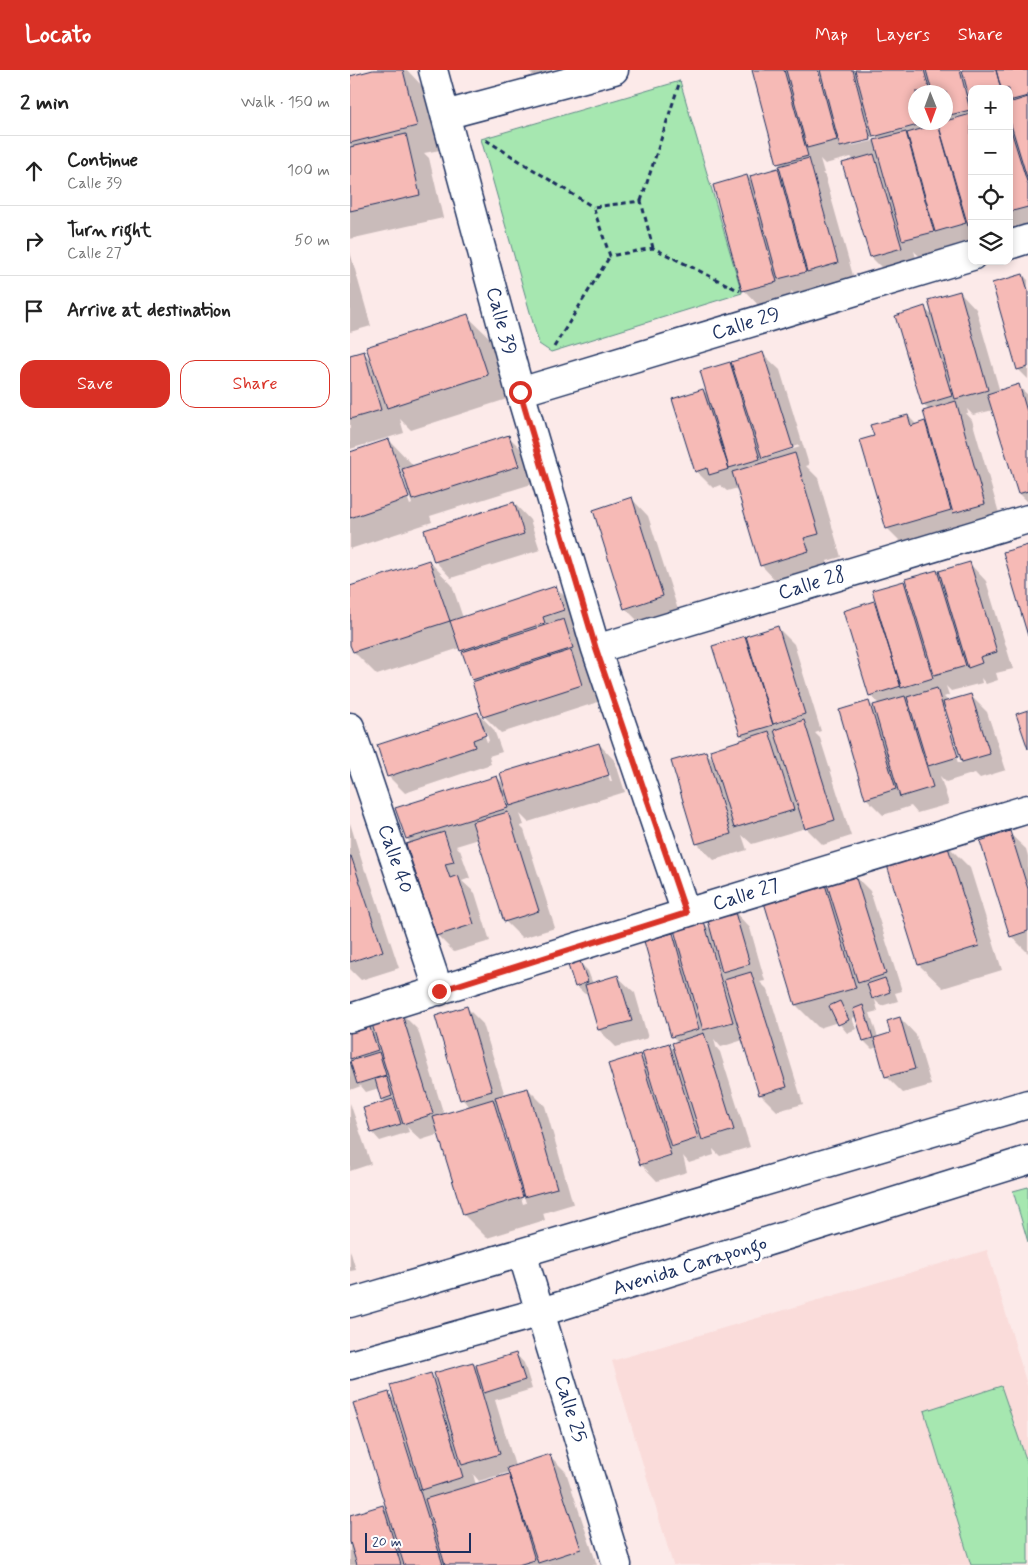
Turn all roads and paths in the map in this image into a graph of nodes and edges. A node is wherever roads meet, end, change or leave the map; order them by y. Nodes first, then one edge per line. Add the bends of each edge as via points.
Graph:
1 (433, 70) edge
2 (614, 70) edge
3 (680, 80) dead end
4 (445, 115) junction
5 (641, 201) junction
6 (593, 207) junction
7 (1028, 239) edge
8 (1013, 244) edge
9 (653, 248) junction
10 (610, 256) junction
11 (968, 257) edge
12 (742, 293) dead end
13 (551, 352) dead end
14 (520, 392) junction
15 (1028, 519) edge
16 (596, 649) junction
17 (350, 727) edge
18 (1028, 810) edge
19 (686, 913) junction
20 (439, 991) junction
21 (350, 1018) edge
22 (1028, 1104) edge
23 (1028, 1160) edge
24 (522, 1253) junction
25 (350, 1304) edge
26 (541, 1312) junction
27 (350, 1365) edge
28 (617, 1565) edge

1 - 4 street, Calle 39
2 - 4 street
3 - 5 path
4 - 6 path
4 - 14 street, Calle 39
5 - 6 path
5 - 9 path
6 - 10 path
7 - 8 street
9 - 10 path
9 - 12 path
10 - 13 path
11 - 14 street, Calle 29
14 - 16 street, Calle 39
15 - 16 street, Calle 28
16 - 19 street, Calle 39
17 - 20 street, Calle 40
18 - 19 street, Calle 27
19 - 20 street, Calle 27
20 - 21 street, Calle 27
22 - 24 street
23 - 26 street, Avenida Carapongo
24 - 25 street
24 - 26 street, Calle 25
26 - 27 street, Avenida Carapongo
26 - 28 street, Calle 25

